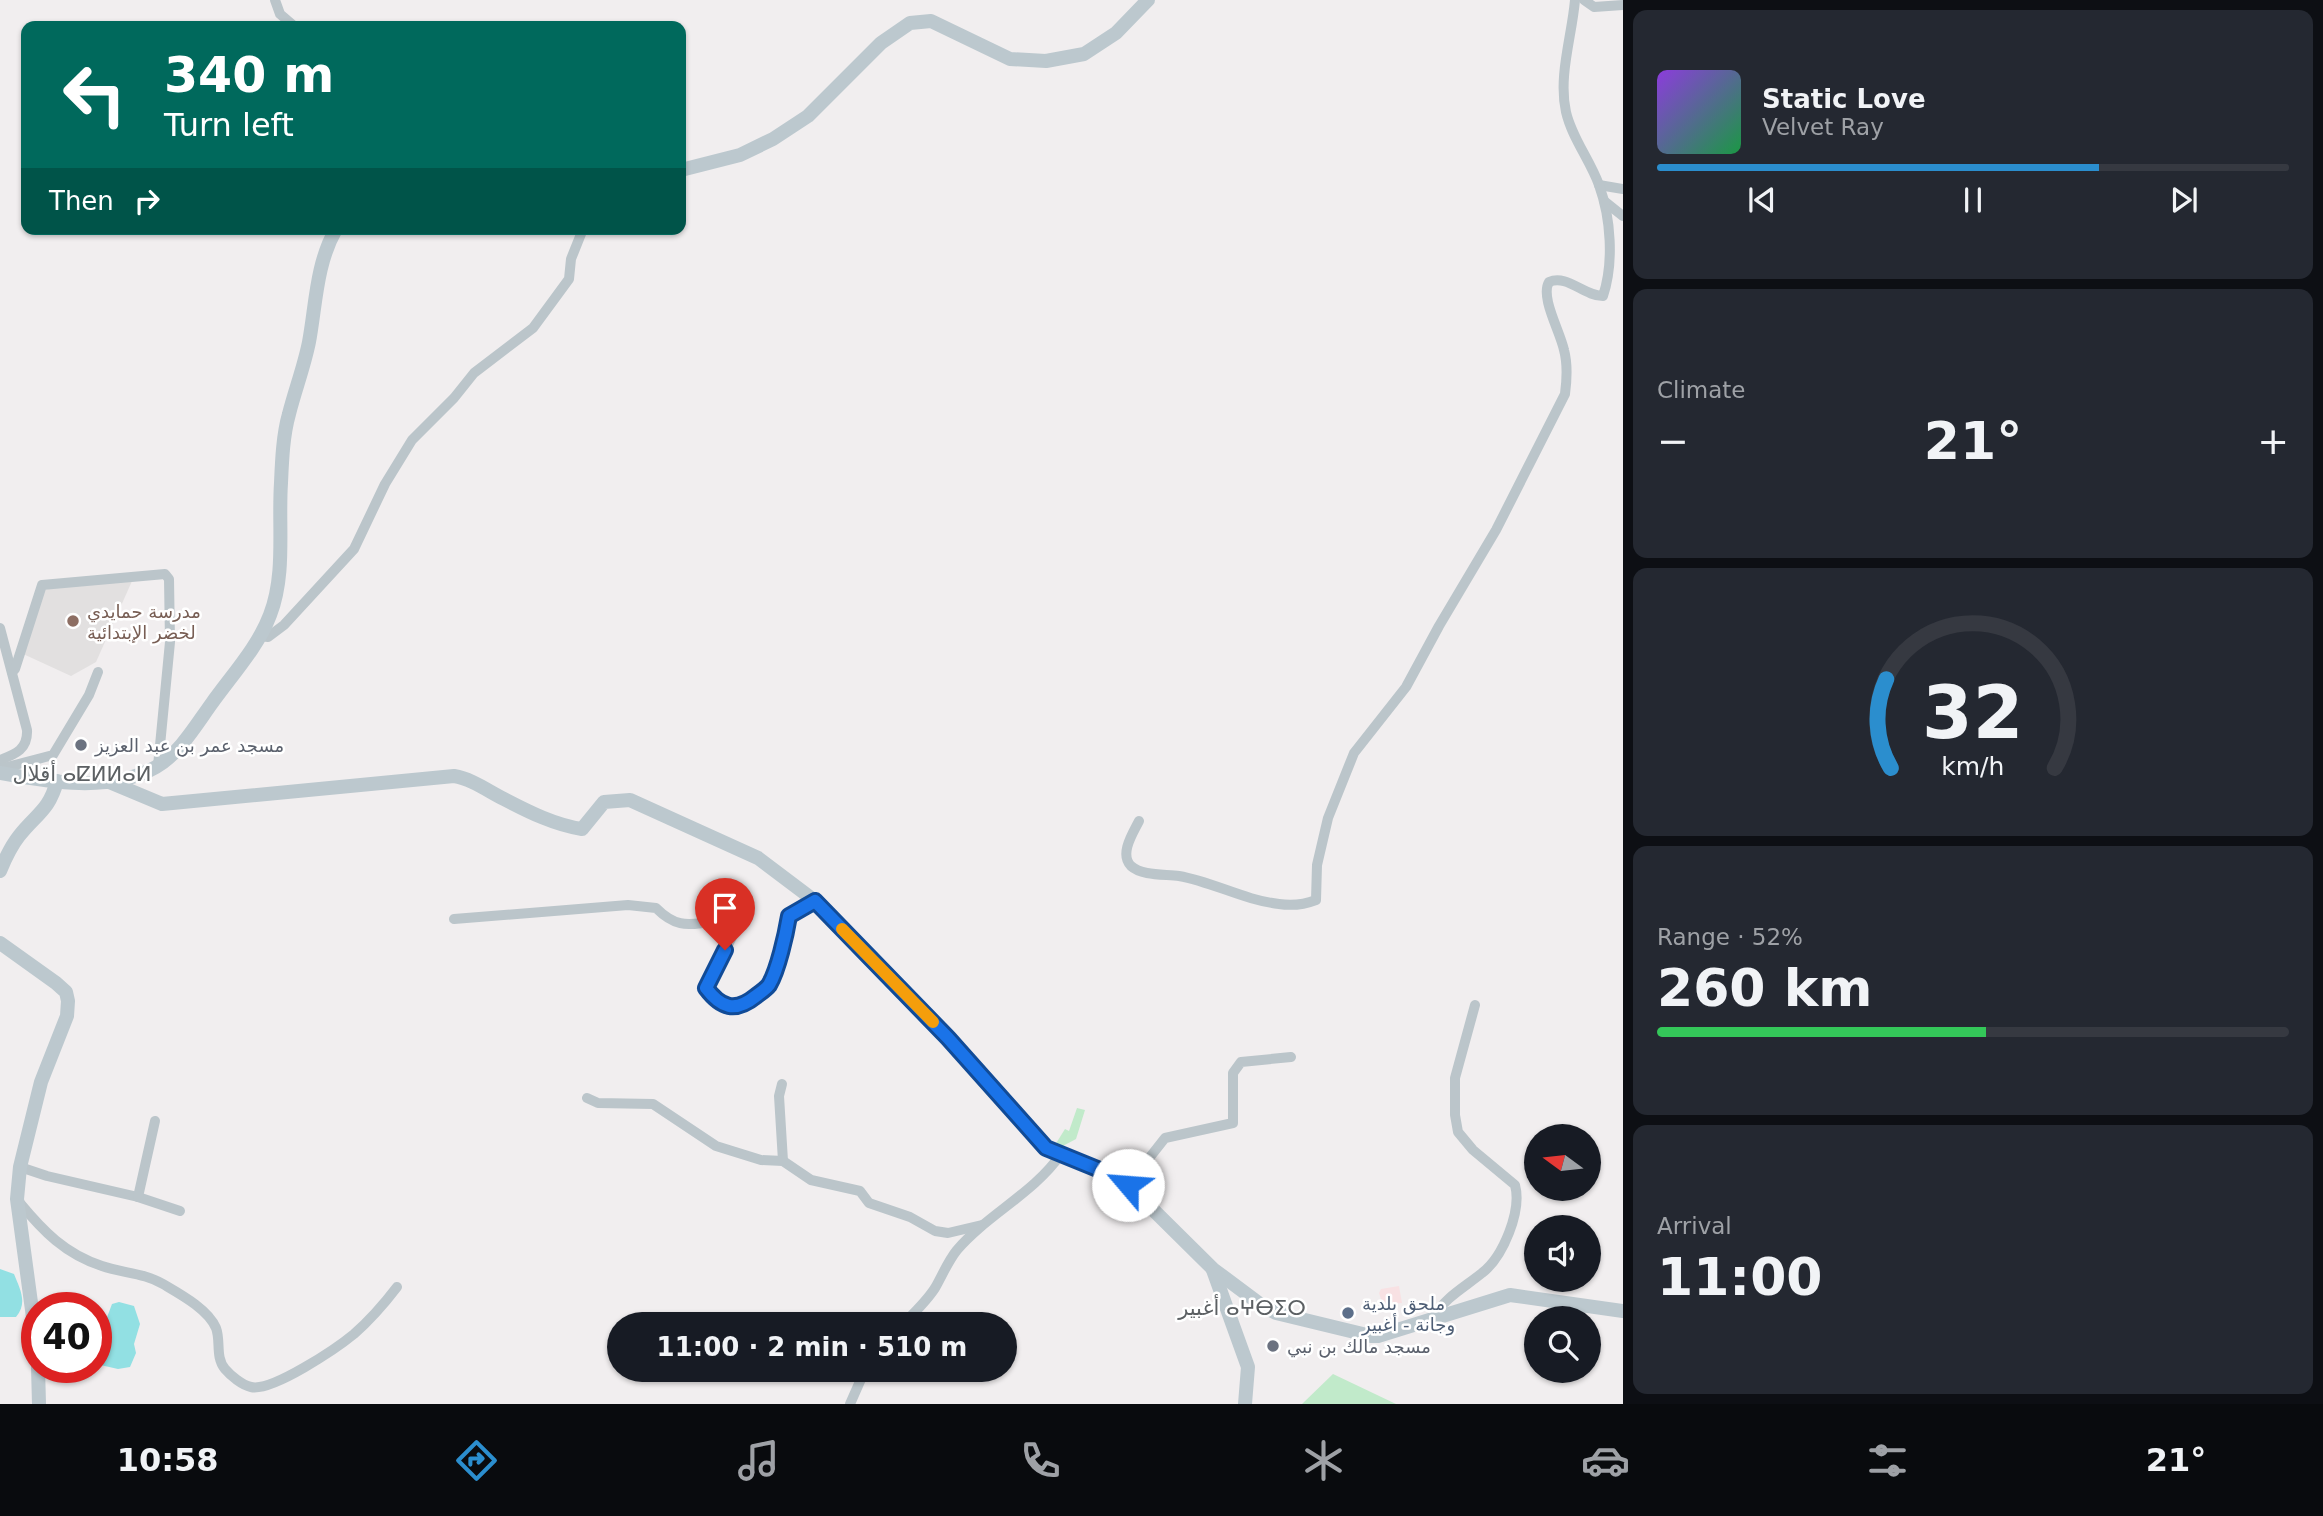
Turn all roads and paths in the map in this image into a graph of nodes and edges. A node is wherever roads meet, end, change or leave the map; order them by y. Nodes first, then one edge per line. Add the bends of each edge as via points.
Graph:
1 (275, 0) edge
2 (1148, 0) edge
3 (1575, 0) edge
4 (1584, 0) edge
5 (1623, 5) edge
6 (288, 21) edge
7 (686, 169) edge
8 (1599, 185) junction
9 (1623, 189) edge
10 (1604, 201) junction
11 (1623, 216) edge
12 (333, 235) edge
13 (581, 235) edge
14 (0, 628) edge
15 (260, 636) junction
16 (98, 672) dead end
17 (12, 673) junction
18 (0, 760) edge
19 (158, 766) junction
20 (0, 771) edge
21 (57, 781) junction
22 (107, 781) junction
23 (1139, 821) dead end
24 (0, 871) edge
25 (815, 901) junction
26 (454, 919) dead end
27 (0, 943) edge
28 (1475, 1005) dead end
29 (1291, 1057) dead end
30 (782, 1084) dead end
31 (587, 1098) dead end
32 (155, 1121) dead end
33 (1061, 1154) junction
34 (783, 1161) junction
35 (20, 1167) junction
36 (1128, 1185) junction
37 (138, 1196) junction
38 (17, 1199) junction
39 (180, 1211) dead end
40 (982, 1225) junction
41 (1213, 1269) junction
42 (397, 1287) dead end
43 (30, 1292) edge
44 (1623, 1311) edge
45 (916, 1312) edge
46 (1434, 1317) junction
47 (860, 1382) edge
48 (38, 1383) edge
49 (39, 1404) edge
50 (850, 1404) edge
51 (1245, 1404) edge

1 - 6 street
2 - 7 street via 1116,33 1084,54 1046,61 1010,59 931,21 910,23 881,43 808,116 773,139 740,155
3 - 8 street via 1563,88 1570,126
4 - 5 street via 1594,7
8 - 9 street
8 - 10 street
10 - 11 street
10 - 23 street via 1609,262 1603,296 1562,280 1549,282 1545,288 1565,352 1565,394 1496,530 1406,687 1354,753 1328,818 1317,865 1316,900 1303,905 1256,900 1181,877 1141,871 1126,858
12 - 15 street via 319,272 309,344 288,416 278,582
13 - 15 street via 569,279 533,328 474,373 412,440 354,549 284,625 268,637
14 - 17 street
15 - 19 street via 188,738
16 - 20 street via 53,755
17 - 18 street via 27,738 18,753
17 - 19 street via 42,585 165,575 169,579 170,642
19 - 22 street via 128,780
20 - 21 street
21 - 22 street
21 - 24 street via 53,797 18,836
22 - 25 street via 162,804 454,776 562,826 582,829 604,802 630,800 758,858
25 - 26 street via 789,916 768,986 746,1004 729,1007 715,1000 706,988 735,931 723,922 682,925 656,908 628,905
25 - 33 street via 948,1038 1046,1148
27 - 35 street via 66,992 68,1002 67,1016 41,1082
28 - 46 street via 1455,1078 1458,1132 1512,1180 1517,1192 1514,1216 1502,1247 1485,1271
29 - 36 street via 1241,1062 1233,1073 1233,1123 1165,1138
30 - 34 street
31 - 34 street via 598,1103 653,1104 716,1146 761,1160
32 - 37 street
33 - 36 street
33 - 40 street via 1051,1168
34 - 40 street via 811,1180 860,1191 869,1203 935,1231 948,1233
35 - 37 street
35 - 38 street
36 - 41 street
37 - 39 street
38 - 42 street via 52,1239 74,1254 160,1282 195,1306 216,1329 225,1370 251,1387 285,1378 352,1335
38 - 43 street
40 - 45 street via 956,1252
41 - 46 street via 1276,1313 1371,1336
41 - 51 street via 1248,1367
44 - 46 street via 1510,1295
47 - 50 street
48 - 49 street

